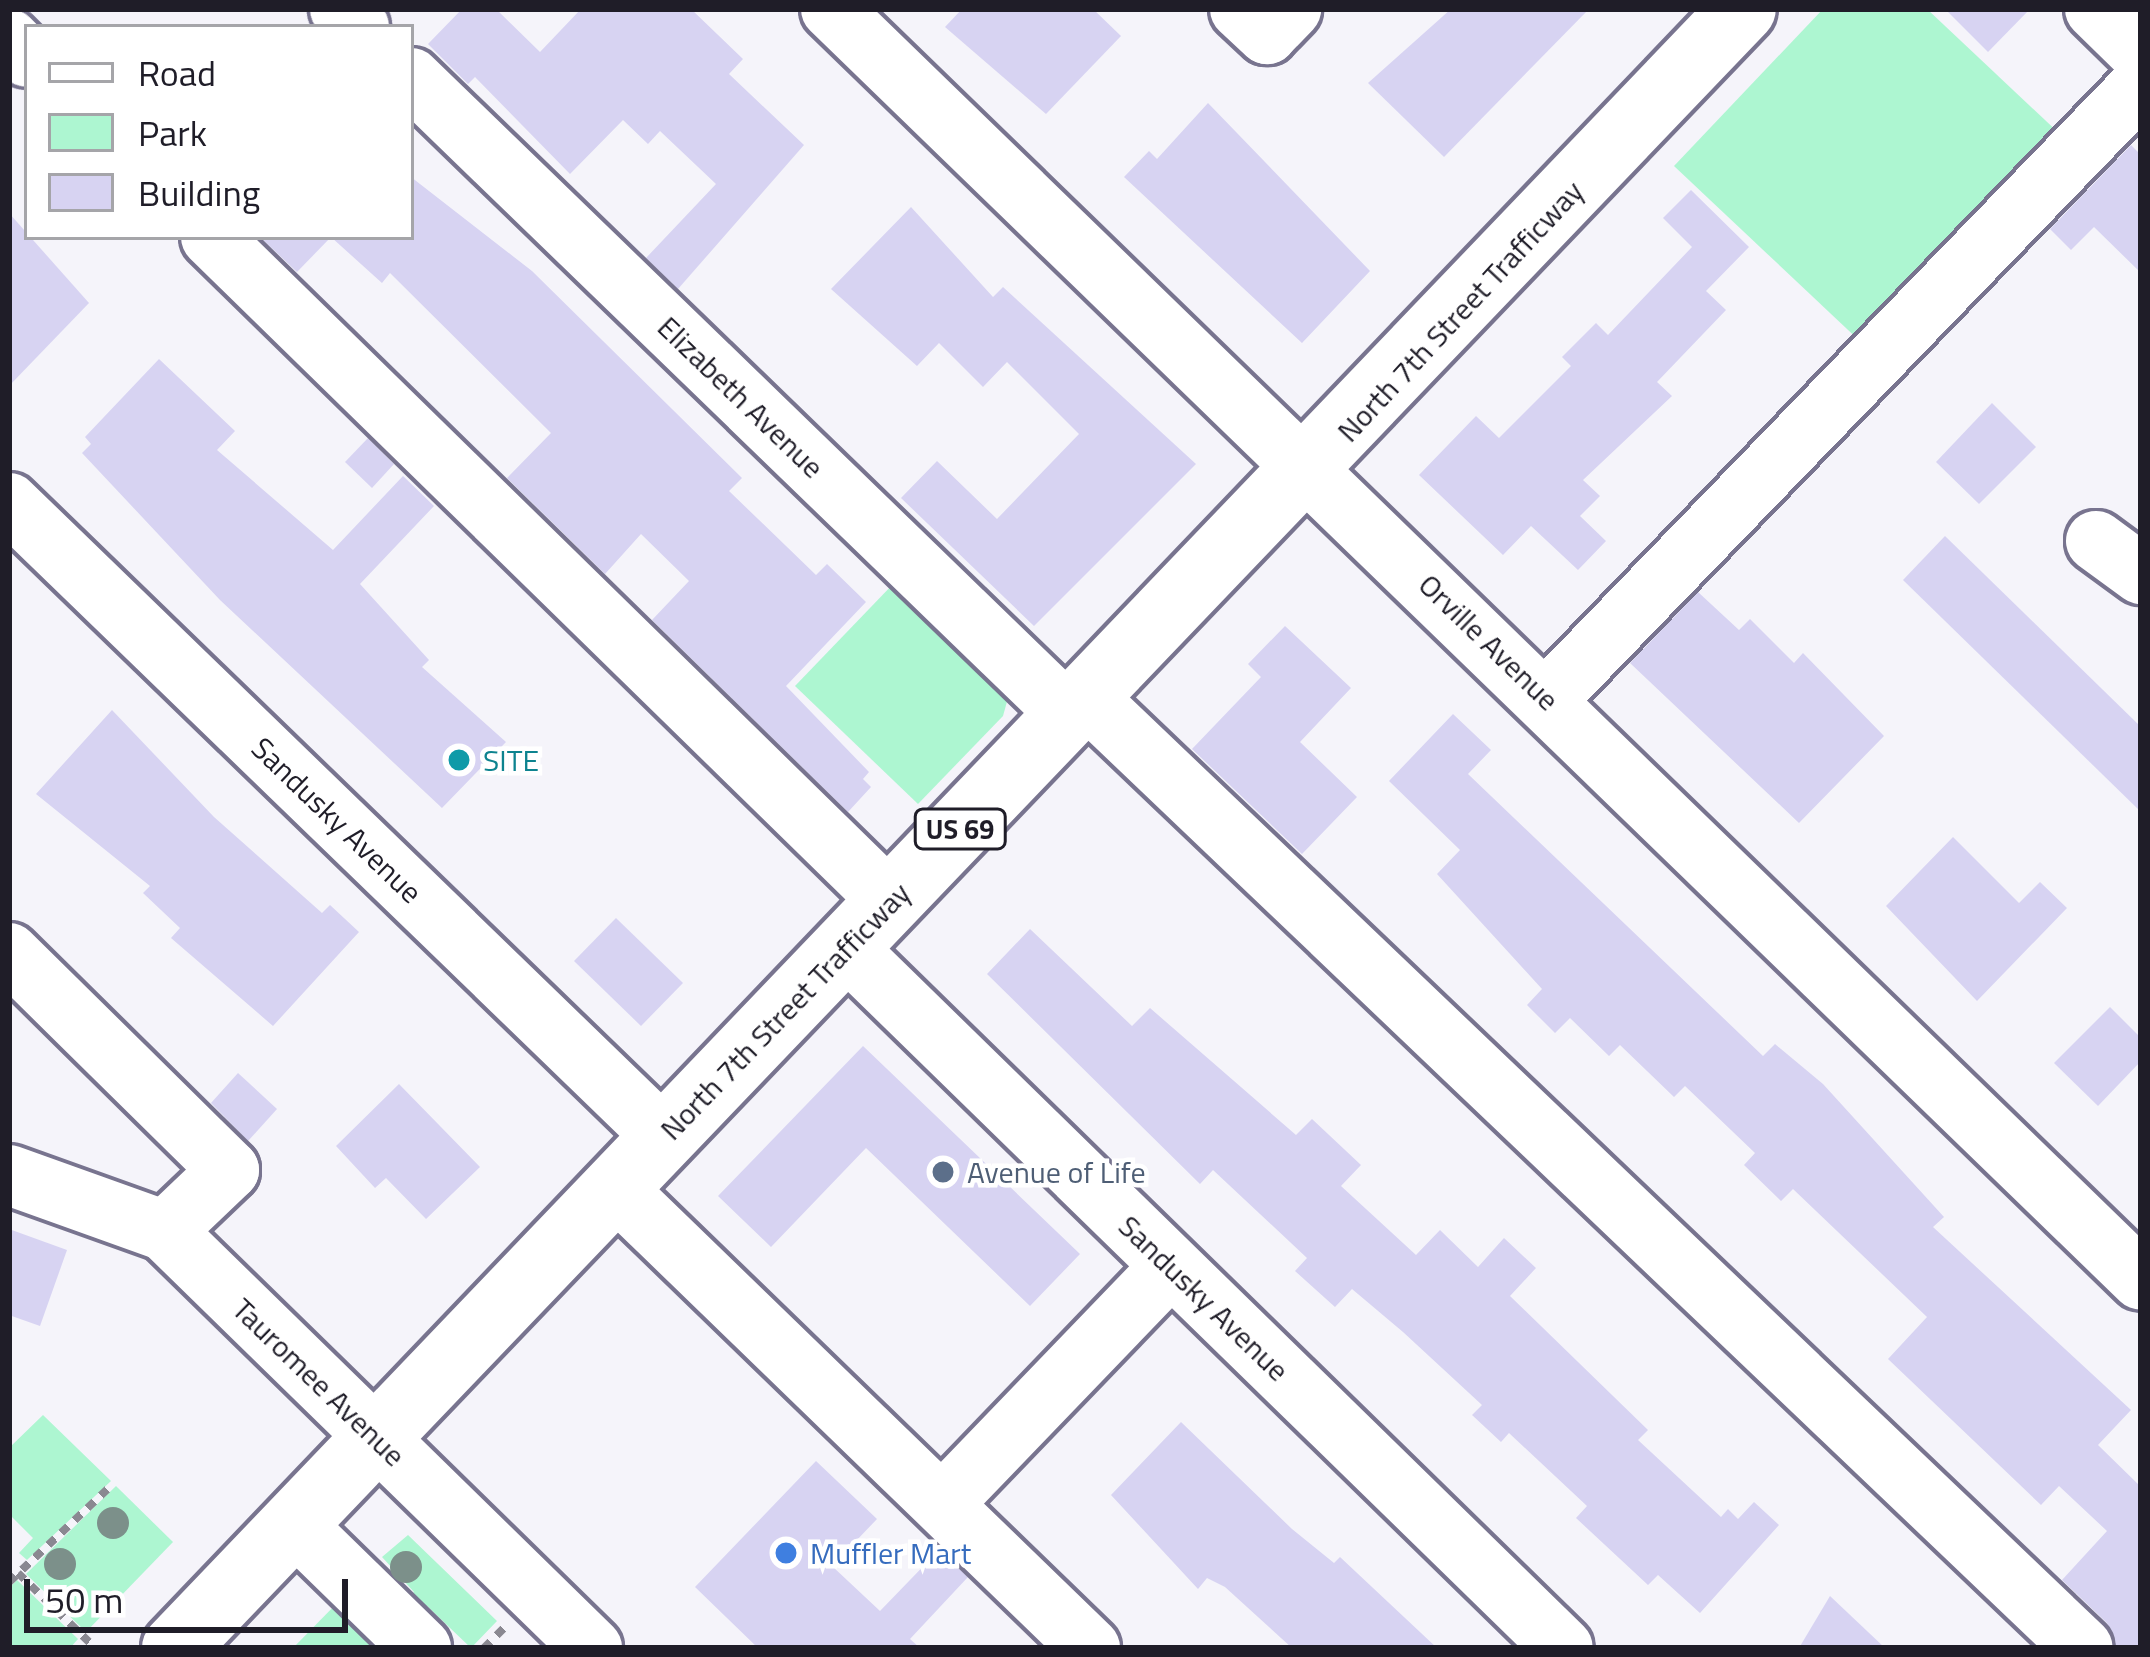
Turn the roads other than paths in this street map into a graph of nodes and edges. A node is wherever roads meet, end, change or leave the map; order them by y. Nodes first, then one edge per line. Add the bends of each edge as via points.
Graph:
1 (831, 9) edge
2 (1240, 9) edge
3 (1291, 9) edge
4 (2095, 9) edge
5 (1718, 18) edge
6 (2141, 54) edge
7 (414, 81) edge
8 (2141, 85) edge
9 (214, 240) edge
10 (1310, 470) junction
11 (9, 503) edge
12 (1547, 699) junction
13 (1078, 707) junction
14 (890, 901) junction
15 (844, 947) junction
16 (9, 952) edge
17 (664, 1137) junction
18 (9, 1175) edge
19 (616, 1189) junction
20 (165, 1231) junction
21 (1172, 1266) junction
22 (2141, 1280) edge
23 (375, 1437) junction
24 (942, 1504) junction
25 (293, 1523) junction
26 (175, 1648) edge
27 (421, 1648) edge
28 (592, 1648) edge
29 (1090, 1648) edge
30 (1563, 1648) edge
31 (2083, 1648) edge

1 - 10 street, Orville Avenue
2 - 3 street via 1267,34
4 - 6 street
5 - 10 main road, North 7th Street Trafficway / US 69
7 - 13 street, Elizabeth Avenue
8 - 12 street
9 - 14 street
10 - 12 street, Orville Avenue
10 - 13 main road, North 7th Street Trafficway / US 69
11 - 17 street, Sandusky Avenue
12 - 22 street, Orville Avenue
13 - 14 main road, North 7th Street Trafficway / US 69
13 - 31 street, Elizabeth Avenue
14 - 15 main road, North 7th Street Trafficway / US 69
15 - 17 main road, North 7th Street Trafficway / US 69
15 - 21 street, Sandusky Avenue
16 - 20 street via 229,1170
17 - 19 main road, North 7th Street Trafficway / US 69
18 - 20 street, Tauromee Avenue
19 - 23 main road, North 7th Street Trafficway / US 69
19 - 24 street
20 - 23 street, Tauromee Avenue
21 - 24 street
21 - 30 street, Sandusky Avenue
23 - 25 main road, North 7th Street Trafficway / US 69
23 - 28 street, Tauromee Avenue
24 - 29 street
25 - 26 main road, North 7th Street Trafficway / US 69
25 - 27 street

